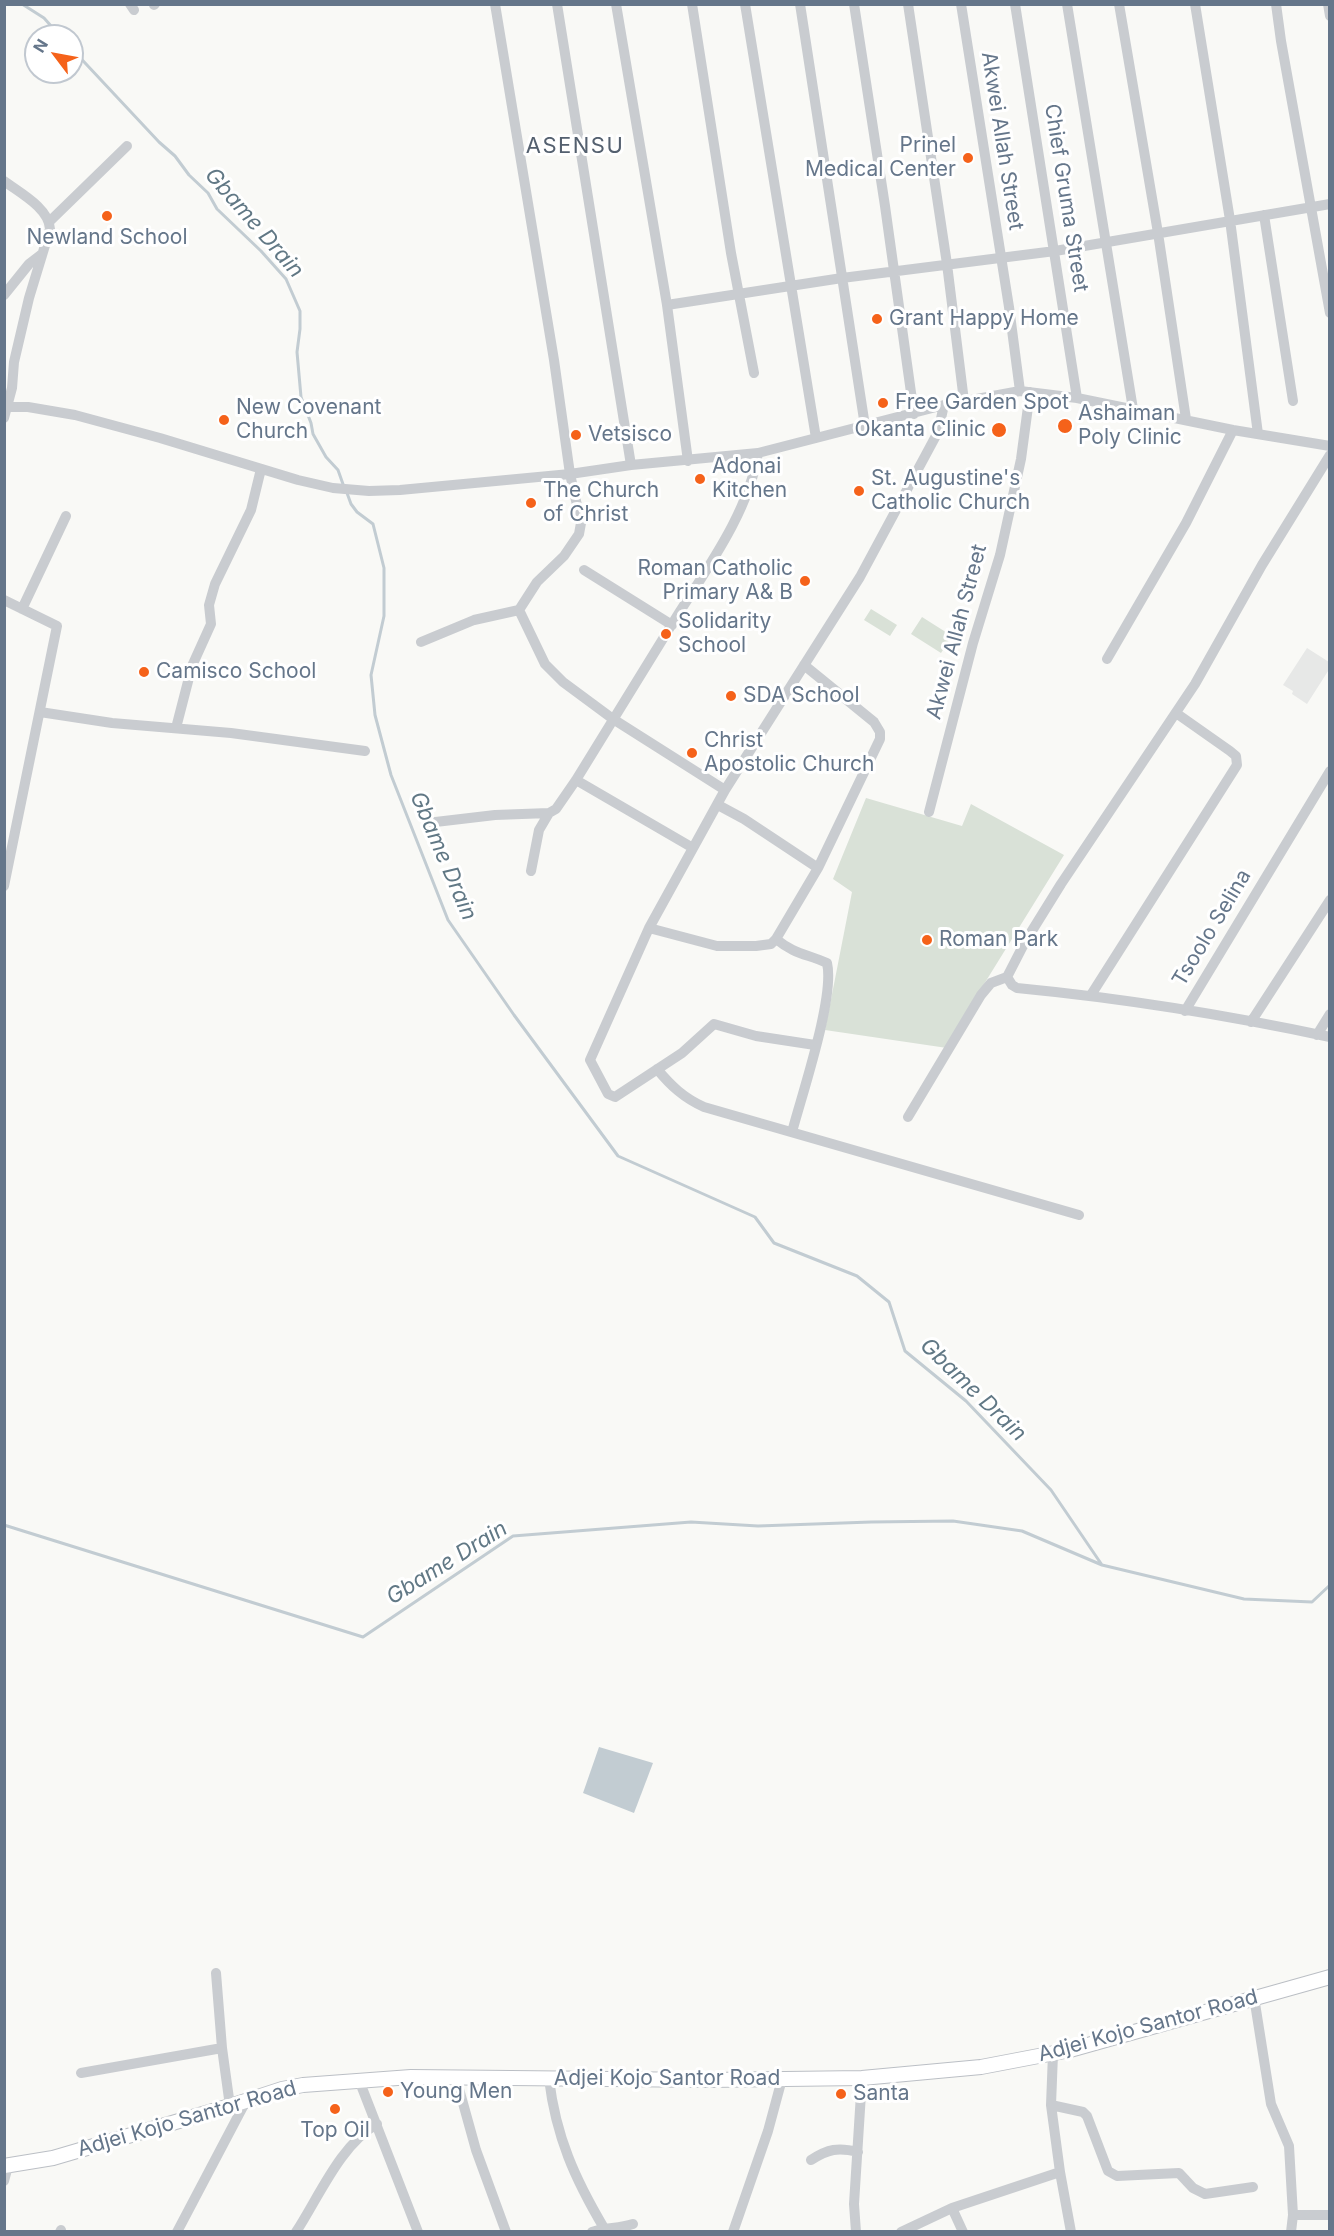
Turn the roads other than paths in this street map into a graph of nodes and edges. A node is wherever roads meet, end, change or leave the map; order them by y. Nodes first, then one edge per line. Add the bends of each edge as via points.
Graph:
1 (495, 4) edge
2 (557, 4) edge
3 (616, 4) edge
4 (692, 4) edge
5 (745, 4) edge
6 (800, 4) edge
7 (854, 4) edge
8 (908, 4) edge
9 (961, 4) edge
10 (1016, 4) edge
11 (1067, 4) edge
12 (1119, 4) edge
13 (1195, 4) edge
14 (1276, 4) edge
15 (1328, 4) edge
16 (1329, 16) edge
17 (127, 146) dead end
18 (4, 181) edge
19 (1329, 204) edge
20 (1311, 207) junction
21 (1264, 215) junction
22 (1230, 220) junction
23 (50, 221) junction
24 (1158, 233) junction
25 (1107, 242) junction
26 (1055, 250) junction
27 (42, 254) junction
28 (1001, 258) junction
29 (947, 264) junction
30 (894, 273) junction
31 (842, 278) junction
32 (791, 286) junction
33 (739, 294) junction
34 (4, 296) edge
35 (666, 305) junction
36 (1329, 313) edge
37 (754, 373) dead end
38 (1025, 391) junction
39 (1077, 398) junction
40 (964, 401) junction
41 (1293, 401) dead end
42 (944, 405) junction
43 (1133, 409) junction
44 (6, 413) edge
45 (914, 414) junction
46 (1186, 420) junction
47 (865, 426) junction
48 (1233, 430) junction
49 (1258, 434) junction
50 (816, 438) junction
51 (1329, 446) edge
52 (758, 453) junction
53 (1329, 455) edge
54 (688, 461) junction
55 (631, 465) junction
56 (261, 470) junction
57 (570, 474) junction
58 (66, 516) dead end
59 (584, 570) dead end
60 (4, 600) edge
61 (22, 609) junction
62 (519, 610) junction
63 (672, 626) junction
64 (421, 642) dead end
65 (1107, 659) dead end
66 (804, 666) junction
67 (40, 712) junction
68 (1176, 713) junction
69 (614, 719) junction
70 (176, 729) junction
71 (365, 751) dead end
72 (1329, 771) edge
73 (576, 780) junction
74 (725, 790) junction
75 (718, 805) junction
76 (929, 812) dead end
77 (549, 813) junction
78 (427, 823) dead end
79 (693, 848) junction
80 (818, 868) junction
81 (531, 871) dead end
82 (4, 886) edge
83 (1329, 900) edge
84 (649, 928) junction
85 (776, 939) junction
86 (1007, 977) junction
87 (1091, 995) junction
88 (1185, 1011) junction
89 (1329, 1014) edge
90 (1251, 1022) junction
91 (1317, 1035) junction
92 (1329, 1037) edge
93 (815, 1045) junction
94 (657, 1070) junction
95 (908, 1116) dead end
96 (792, 1132) junction
97 (1079, 1215) dead end
98 (216, 1972) dead end
99 (1329, 1977) edge
100 (1254, 1997) junction
101 (222, 2048) junction
102 (1053, 2054) junction
103 (81, 2073) dead end
104 (456, 2078) junction
105 (862, 2078) junction
106 (549, 2079) junction
107 (782, 2079) junction
108 (359, 2080) junction
109 (246, 2101) junction
110 (1051, 2105) junction
111 (230, 2106) junction
112 (377, 2124) junction
113 (858, 2152) junction
114 (811, 2160) dead end
115 (6, 2166) edge
116 (1060, 2172) junction
117 (4, 2181) edge
118 (1253, 2187) dead end
119 (952, 2208) junction
120 (1293, 2215) junction
121 (1329, 2215) edge
122 (633, 2224) dead end
123 (604, 2228) junction
124 (177, 2232) edge
125 (296, 2232) edge
126 (418, 2232) edge
127 (506, 2232) edge
128 (592, 2232) edge
129 (733, 2232) edge
130 (856, 2232) edge
131 (901, 2232) edge
132 (963, 2232) edge
133 (1071, 2232) edge
134 (1291, 2232) edge

1 - 57 street
2 - 55 street
3 - 35 street
4 - 33 street
5 - 32 street
6 - 31 street
7 - 30 street
8 - 29 street
9 - 28 street, Akwei Allah Street
10 - 26 street, Chief Gruma Street
11 - 25 street
12 - 24 street
13 - 22 street
14 - 20 street
15 - 16 street
17 - 23 street
18 - 23 street
19 - 20 street
20 - 21 street
20 - 36 street
21 - 22 street
21 - 41 street
22 - 24 street
22 - 49 street
23 - 27 street
24 - 25 street
24 - 46 street
25 - 26 street
25 - 43 street
26 - 28 street
26 - 39 street, Chief Gruma Street
27 - 34 street
27 - 44 street via 14,362
28 - 29 street
28 - 38 street, Akwei Allah Street
29 - 30 street
29 - 40 street
30 - 31 street
30 - 45 street
31 - 32 street
31 - 47 street
32 - 33 street
32 - 50 street
33 - 35 street
33 - 37 street
35 - 54 street
38 - 39 street
38 - 40 street
38 - 76 street, Akwei Allah Street via 1021,459
39 - 43 street
40 - 42 street
42 - 45 street
42 - 66 street via 938,432 894,515
43 - 46 street
44 - 56 street via 40,408 86,418
45 - 47 street
46 - 48 street
47 - 50 street
48 - 49 street
48 - 65 street via 1186,523
49 - 51 street
50 - 52 street
52 - 54 street
52 - 63 street via 747,494
53 - 68 street
54 - 55 street
55 - 57 street
56 - 57 street via 333,488 369,491
56 - 70 street via 251,510 209,604 211,624 192,666
57 - 62 street via 581,523 579,534 564,556 537,582
58 - 61 street
59 - 63 street
60 - 61 street
61 - 67 street via 57,626
62 - 64 street via 474,620
62 - 69 street via 545,664 566,685
63 - 69 street
66 - 74 street
66 - 80 street via 874,722 880,732 876,749
67 - 70 street
67 - 82 street
68 - 86 street via 1061,884
68 - 87 street via 1236,756 1237,765
69 - 73 street
69 - 74 street
70 - 71 street
72 - 88 street, Tsoolo Selina
73 - 77 street
73 - 79 street
74 - 75 street
75 - 79 street
75 - 80 street
77 - 78 street
77 - 81 street via 539,830
79 - 84 street
80 - 85 street
83 - 90 street
84 - 85 street via 717,946 756,946 771,944
84 - 94 street via 590,1060 608,1094 615,1097
85 - 93 street via 804,956 827,963 829,973
86 - 87 street via 1017,988
86 - 95 street via 991,982 981,994
87 - 88 street
88 - 90 street, Tsoolo Selina
89 - 91 street
90 - 91 street, Tsoolo Selina
91 - 92 street, Tsoolo Selina
93 - 94 street via 756,1036 714,1024
93 - 96 street
94 - 96 street via 690,1101
96 - 97 street
98 - 101 street
99 - 100 street, Adjei Kojo Santor Road
100 - 102 street, Adjei Kojo Santor Road
100 - 120 street via 1271,2104 1289,2146
101 - 103 street
101 - 111 street
102 - 105 street, Adjei Kojo Santor Road via 953,2070
102 - 110 street
104 - 106 street, Adjei Kojo Santor Road
104 - 108 street, Adjei Kojo Santor Road
104 - 127 street via 476,2150
105 - 107 street, Adjei Kojo Santor Road
105 - 113 street
106 - 107 street, Adjei Kojo Santor Road
106 - 123 street via 567,2157
107 - 129 street
108 - 109 street, Adjei Kojo Santor Road via 303,2085
108 - 112 street
109 - 111 street, Adjei Kojo Santor Road
109 - 124 street
110 - 116 street
110 - 118 street via 1087,2116 1108,2172 1117,2176 1179,2174 1205,2194
111 - 115 street, Adjei Kojo Santor Road via 52,2158
112 - 125 street via 345,2153
112 - 126 street
113 - 114 street via 836,2148
113 - 130 street
115 - 117 street
116 - 119 street
116 - 133 street
119 - 131 street
119 - 132 street
120 - 121 street
120 - 134 street
122 - 123 street
123 - 128 street

